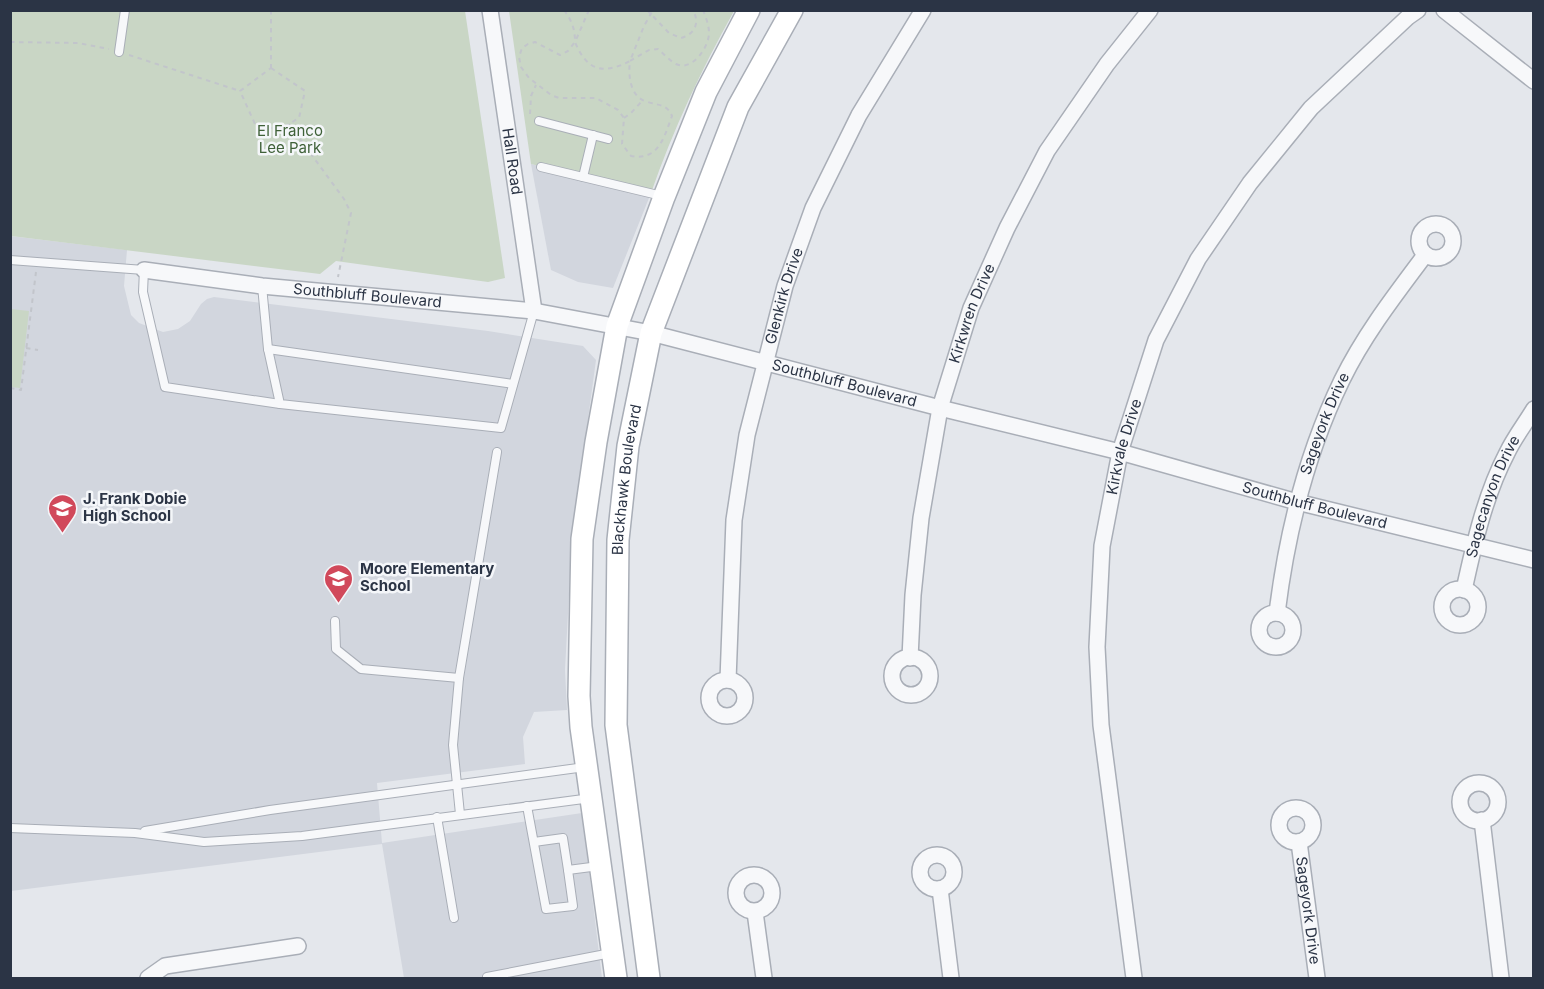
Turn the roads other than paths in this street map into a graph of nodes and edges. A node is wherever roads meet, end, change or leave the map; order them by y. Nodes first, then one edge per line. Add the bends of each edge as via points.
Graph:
1 (125, 10) edge
2 (490, 10) edge
3 (749, 10) edge
4 (792, 10) edge
5 (923, 10) edge
6 (1150, 10) edge
7 (1418, 10) edge
8 (1443, 10) edge
9 (119, 52) dead end
10 (1533, 81) edge
11 (706, 92) junction
12 (738, 107) junction
13 (539, 121) road end
14 (593, 135) junction
15 (608, 139) dead end
16 (541, 167) dead end
17 (583, 177) junction
18 (664, 197) junction
19 (1425, 255) dead end
20 (10, 260) edge
21 (144, 270) junction
22 (262, 286) junction
23 (534, 311) junction
24 (618, 326) junction
25 (651, 333) junction
26 (268, 350) junction
27 (765, 362) junction
28 (513, 384) junction
29 (280, 404) junction
30 (940, 408) junction
31 (1533, 409) edge
32 (596, 442) junction
33 (628, 446) junction
34 (497, 452) dead end
35 (1120, 452) junction
36 (1297, 502) junction
37 (1473, 546) junction
38 (1533, 560) edge
39 (1464, 590) dead end
40 (1277, 613) dead end
41 (335, 621) dead end
42 (910, 658) dead end
43 (459, 678) junction
44 (728, 680) dead end
45 (586, 767) junction
46 (623, 777) junction
47 (457, 785) junction
48 (591, 798) junction
49 (527, 806) junction
50 (460, 814) junction
51 (437, 817) junction
52 (1482, 820) dead end
53 (10, 828) edge
54 (135, 833) junction
55 (534, 842) junction
56 (1299, 842) dead end
57 (600, 866) junction
58 (568, 870) junction
59 (940, 889) dead end
60 (755, 912) dead end
61 (454, 918) dead end
62 (298, 946) dead end
63 (613, 953) junction
64 (148, 978) edge
65 (487, 978) edge
66 (616, 978) edge
67 (649, 978) edge
68 (764, 978) edge
69 (951, 978) edge
70 (1134, 978) edge
71 (1317, 978) edge
72 (1501, 978) edge

1 - 9 lane
2 - 23 street, Hall Road
3 - 11 main road
4 - 12 main road, Blackhawk Boulevard
5 - 27 street, Glenkirk Drive via 859,115 813,208 785,286
6 - 30 street, Kirkwren Drive via 1107,64 1032,180 971,308
7 - 35 street, Kirkvale Drive via 1311,108 1250,183 1198,260 1156,340
8 - 10 street
11 - 12 main road
11 - 18 main road
12 - 25 main road, Blackhawk Boulevard
13 - 14 lane
14 - 15 lane
14 - 17 lane
16 - 17 lane
17 - 18 lane
18 - 24 main road
19 - 36 street, Sageyork Drive via 1379,315 1342,379 1316,440
20 - 21 lane
21 - 22 street, Southbluff Boulevard
21 - 29 lane via 143,292 165,387
22 - 23 street, Southbluff Boulevard
22 - 26 lane
23 - 24 street, Southbluff Boulevard
23 - 28 lane
24 - 25 street, Southbluff Boulevard
24 - 32 main road
25 - 27 street, Southbluff Boulevard
25 - 33 main road, Blackhawk Boulevard
26 - 28 lane
26 - 29 lane
27 - 30 street, Southbluff Boulevard
27 - 44 street, Glenkirk Drive via 747,435 734,520
28 - 29 lane via 501,428
30 - 35 street, Southbluff Boulevard
30 - 42 street, Kirkwren Drive via 921,518
31 - 37 street, Sagecanyon Drive via 1506,453
32 - 33 main road
32 - 45 main road via 582,539 579,696
33 - 46 main road, Blackhawk Boulevard via 618,540 615,696
34 - 43 lane
35 - 36 street, Southbluff Boulevard
35 - 70 street, Kirkvale Drive via 1102,546 1096,647 1101,725
36 - 37 street, Southbluff Boulevard
36 - 40 street, Sageyork Drive
37 - 38 street, Southbluff Boulevard
37 - 39 street, Sagecanyon Drive
41 - 43 lane via 336,649 361,669
43 - 47 lane via 453,745
45 - 46 main road
45 - 47 lane
45 - 48 main road
46 - 48 main road
46 - 67 main road, Blackhawk Boulevard
47 - 50 lane
47 - 54 lane
48 - 49 lane
48 - 57 main road
49 - 50 lane
49 - 55 lane
50 - 51 lane
51 - 54 lane via 302,836 204,842
51 - 61 lane
52 - 72 street
53 - 54 lane
55 - 58 lane via 563,837
55 - 58 lane via 546,909 573,906
56 - 71 street, Sageyork Drive
57 - 58 lane
57 - 63 main road
59 - 69 street
60 - 68 street
62 - 64 street via 165,966
63 - 65 lane
63 - 66 main road

